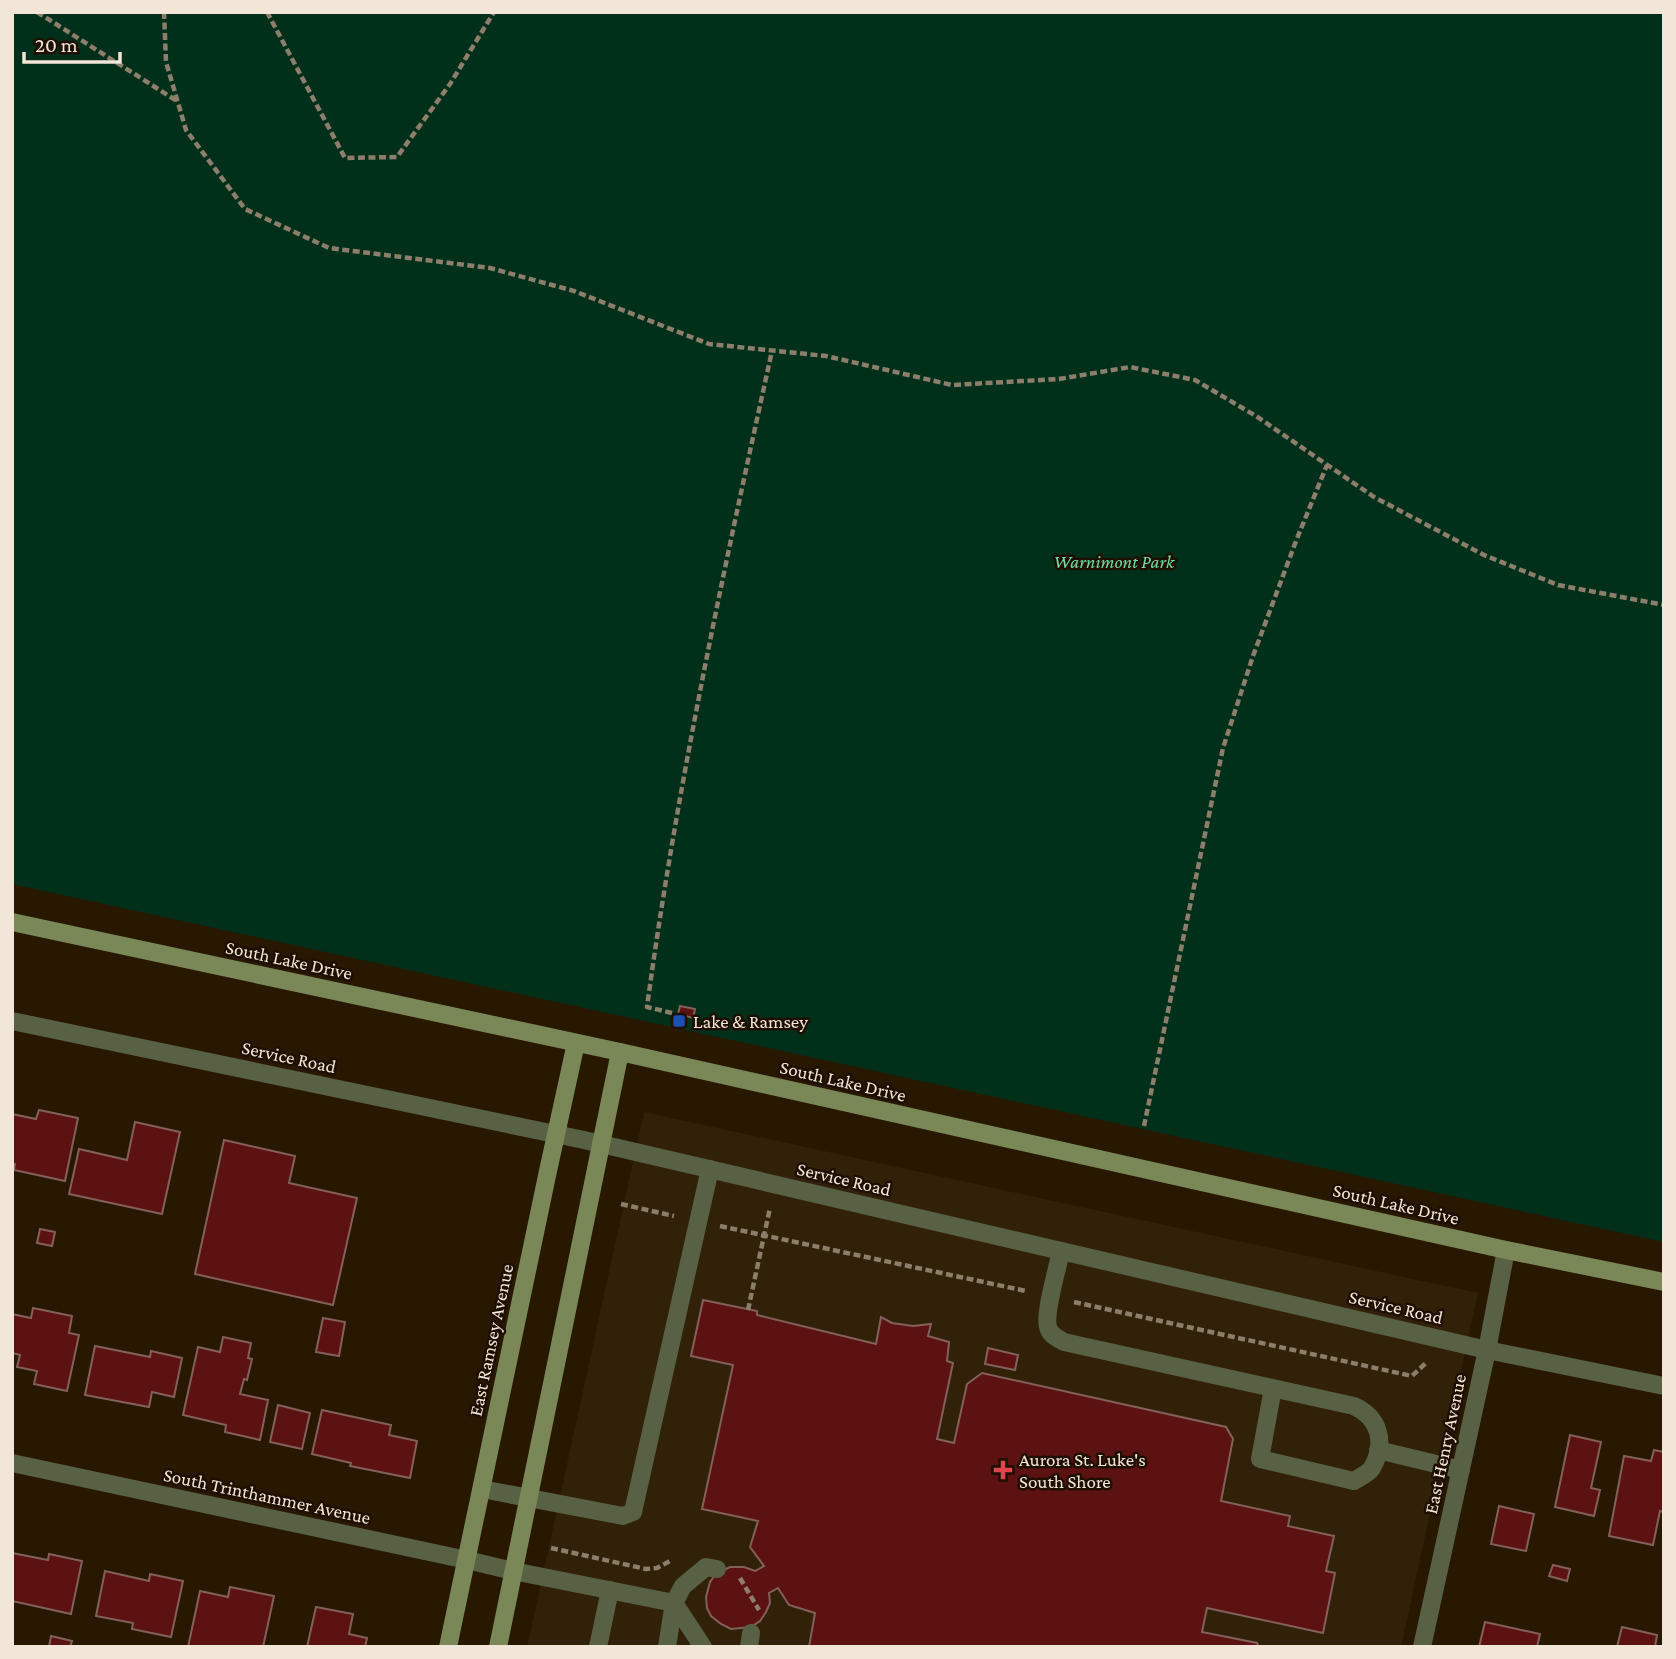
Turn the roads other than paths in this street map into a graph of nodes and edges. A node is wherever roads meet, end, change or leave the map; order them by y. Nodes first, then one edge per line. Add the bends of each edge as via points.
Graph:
1 (12, 922) edge
2 (12, 1021) edge
3 (576, 1043) junction
4 (620, 1052) junction
5 (555, 1135) junction
6 (601, 1144) junction
7 (710, 1169) junction
8 (1506, 1250) junction
9 (1061, 1251) junction
10 (1664, 1282) edge
11 (1488, 1350) junction
12 (1664, 1386) edge
13 (1273, 1388) junction
14 (1378, 1450) junction
15 (12, 1463) edge
16 (1461, 1470) junction
17 (482, 1489) junction
18 (528, 1498) junction
19 (467, 1560) junction
20 (717, 1569) dead end
21 (513, 1571) junction
22 (610, 1590) junction
23 (674, 1603) junction
24 (448, 1647) edge
25 (498, 1647) edge
26 (598, 1647) edge
27 (667, 1647) edge
28 (704, 1647) edge
29 (1422, 1647) edge

1 - 3 main road, South Lake Drive
2 - 5 street, Service Road
3 - 4 main road, South Lake Drive
3 - 5 main road, East Ramsey Avenue
4 - 6 main road
4 - 8 main road, South Lake Drive
5 - 6 street, Service Road
5 - 17 main road, East Ramsey Avenue
6 - 7 street, Service Road
6 - 18 main road
7 - 9 street, Service Road
7 - 18 street via 633,1512 623,1516
8 - 10 main road, South Lake Drive
8 - 11 street, East Henry Avenue
9 - 11 street, Service Road
9 - 13 street via 1048,1312 1048,1327 1054,1336 1064,1342
11 - 12 street, Service Road
11 - 16 street, East Henry Avenue
13 - 14 street via 1366,1411 1375,1421
13 - 14 street via 1260,1459 1354,1481 1371,1470
14 - 16 street
15 - 19 street, South Trinthammer Avenue
16 - 29 street, East Henry Avenue
17 - 18 street
17 - 19 main road, East Ramsey Avenue
18 - 21 main road
19 - 21 street, South Trinthammer Avenue
19 - 24 main road, East Ramsey Avenue
20 - 23 street via 706,1567 683,1586
21 - 22 street, South Trinthammer Avenue
21 - 25 main road
22 - 23 street, South Trinthammer Avenue
22 - 26 street
23 - 27 street
23 - 28 street

